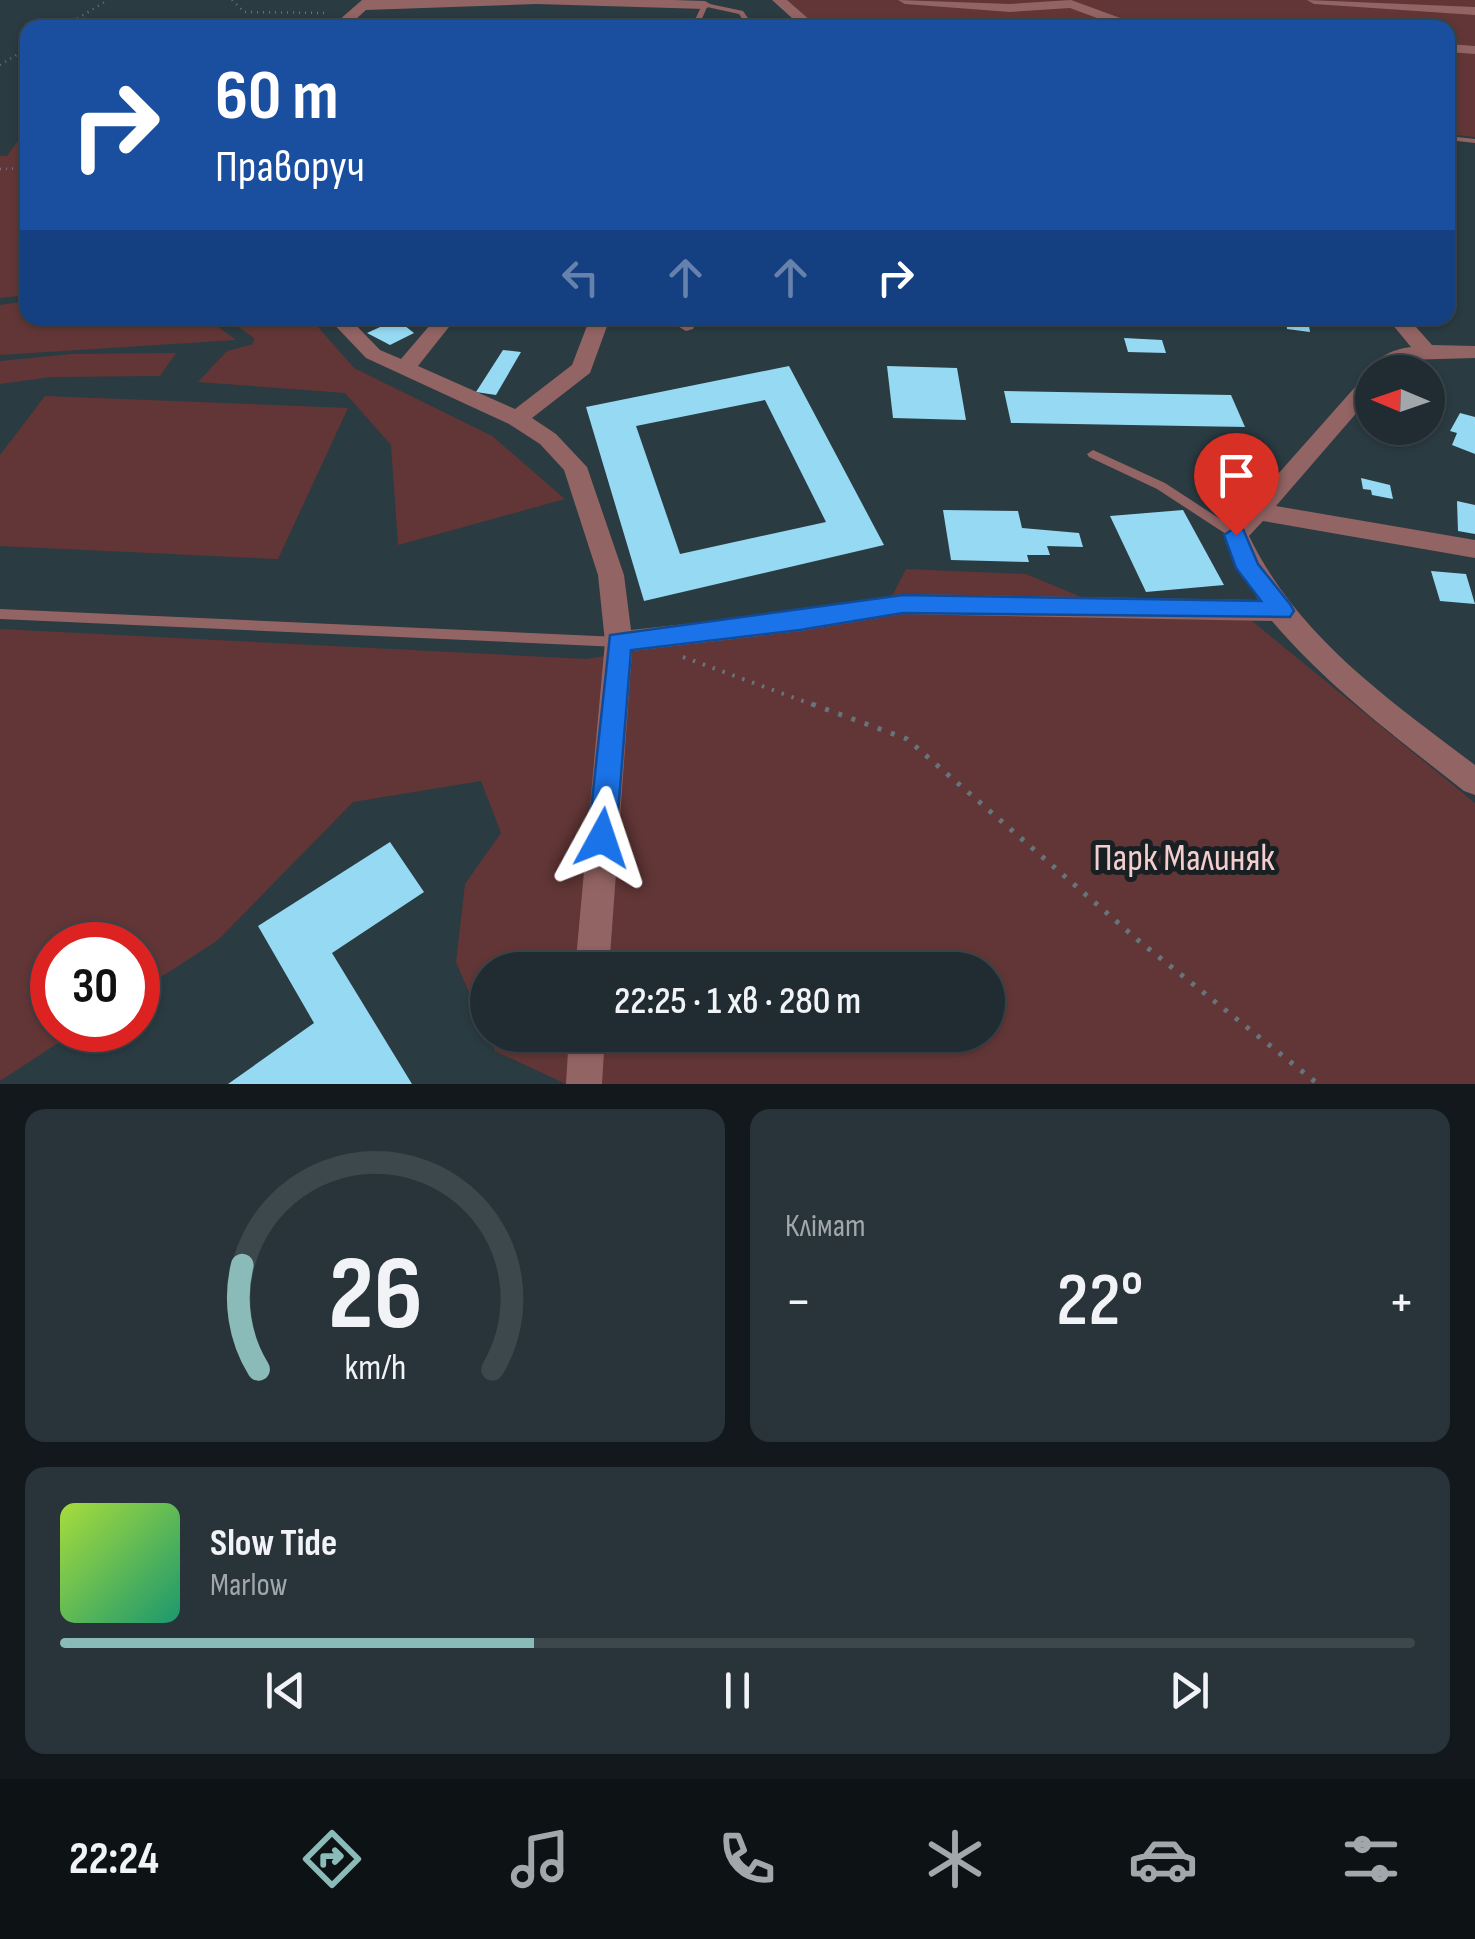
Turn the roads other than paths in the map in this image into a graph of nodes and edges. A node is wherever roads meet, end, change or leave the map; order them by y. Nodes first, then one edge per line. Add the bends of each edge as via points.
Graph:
1 (779, 0) edge
2 (905, 0) edge
3 (1314, 0) edge
4 (368, 3) edge
5 (704, 5) junction
6 (1475, 11) edge
7 (344, 20) edge
8 (697, 20) edge
9 (745, 20) edge
10 (803, 20) edge
11 (1113, 20) edge
12 (345, 325) edge
13 (440, 325) edge
14 (597, 325) edge
15 (1403, 325) edge
16 (1426, 351) junction
17 (1475, 352) edge
18 (1396, 355) edge
19 (404, 369) junction
20 (1355, 401) edge
21 (517, 419) junction
22 (1093, 454) dead end
23 (1256, 511) junction
24 (1236, 535) junction
25 (1475, 548) edge
26 (1282, 611) junction
27 (0, 614) edge
28 (628, 641) junction
29 (1475, 782) edge
30 (594, 952) edge
31 (586, 1052) edge
32 (584, 1084) edge

1 - 10 street
2 - 11 street via 959,9 1071,4
3 - 6 street
4 - 5 street
4 - 7 street
5 - 8 lane
5 - 9 lane via 740,12
12 - 19 street via 373,354
13 - 19 street
14 - 21 street via 582,368
15 - 16 street
16 - 17 street
16 - 18 street
19 - 21 street
20 - 23 street
21 - 28 street via 575,467
22 - 24 lane via 1161,486
23 - 24 street
23 - 25 street
24 - 26 street via 1248,568
26 - 28 street via 903,604
26 - 29 street via 1320,660
27 - 28 lane
28 - 30 street
31 - 32 street

